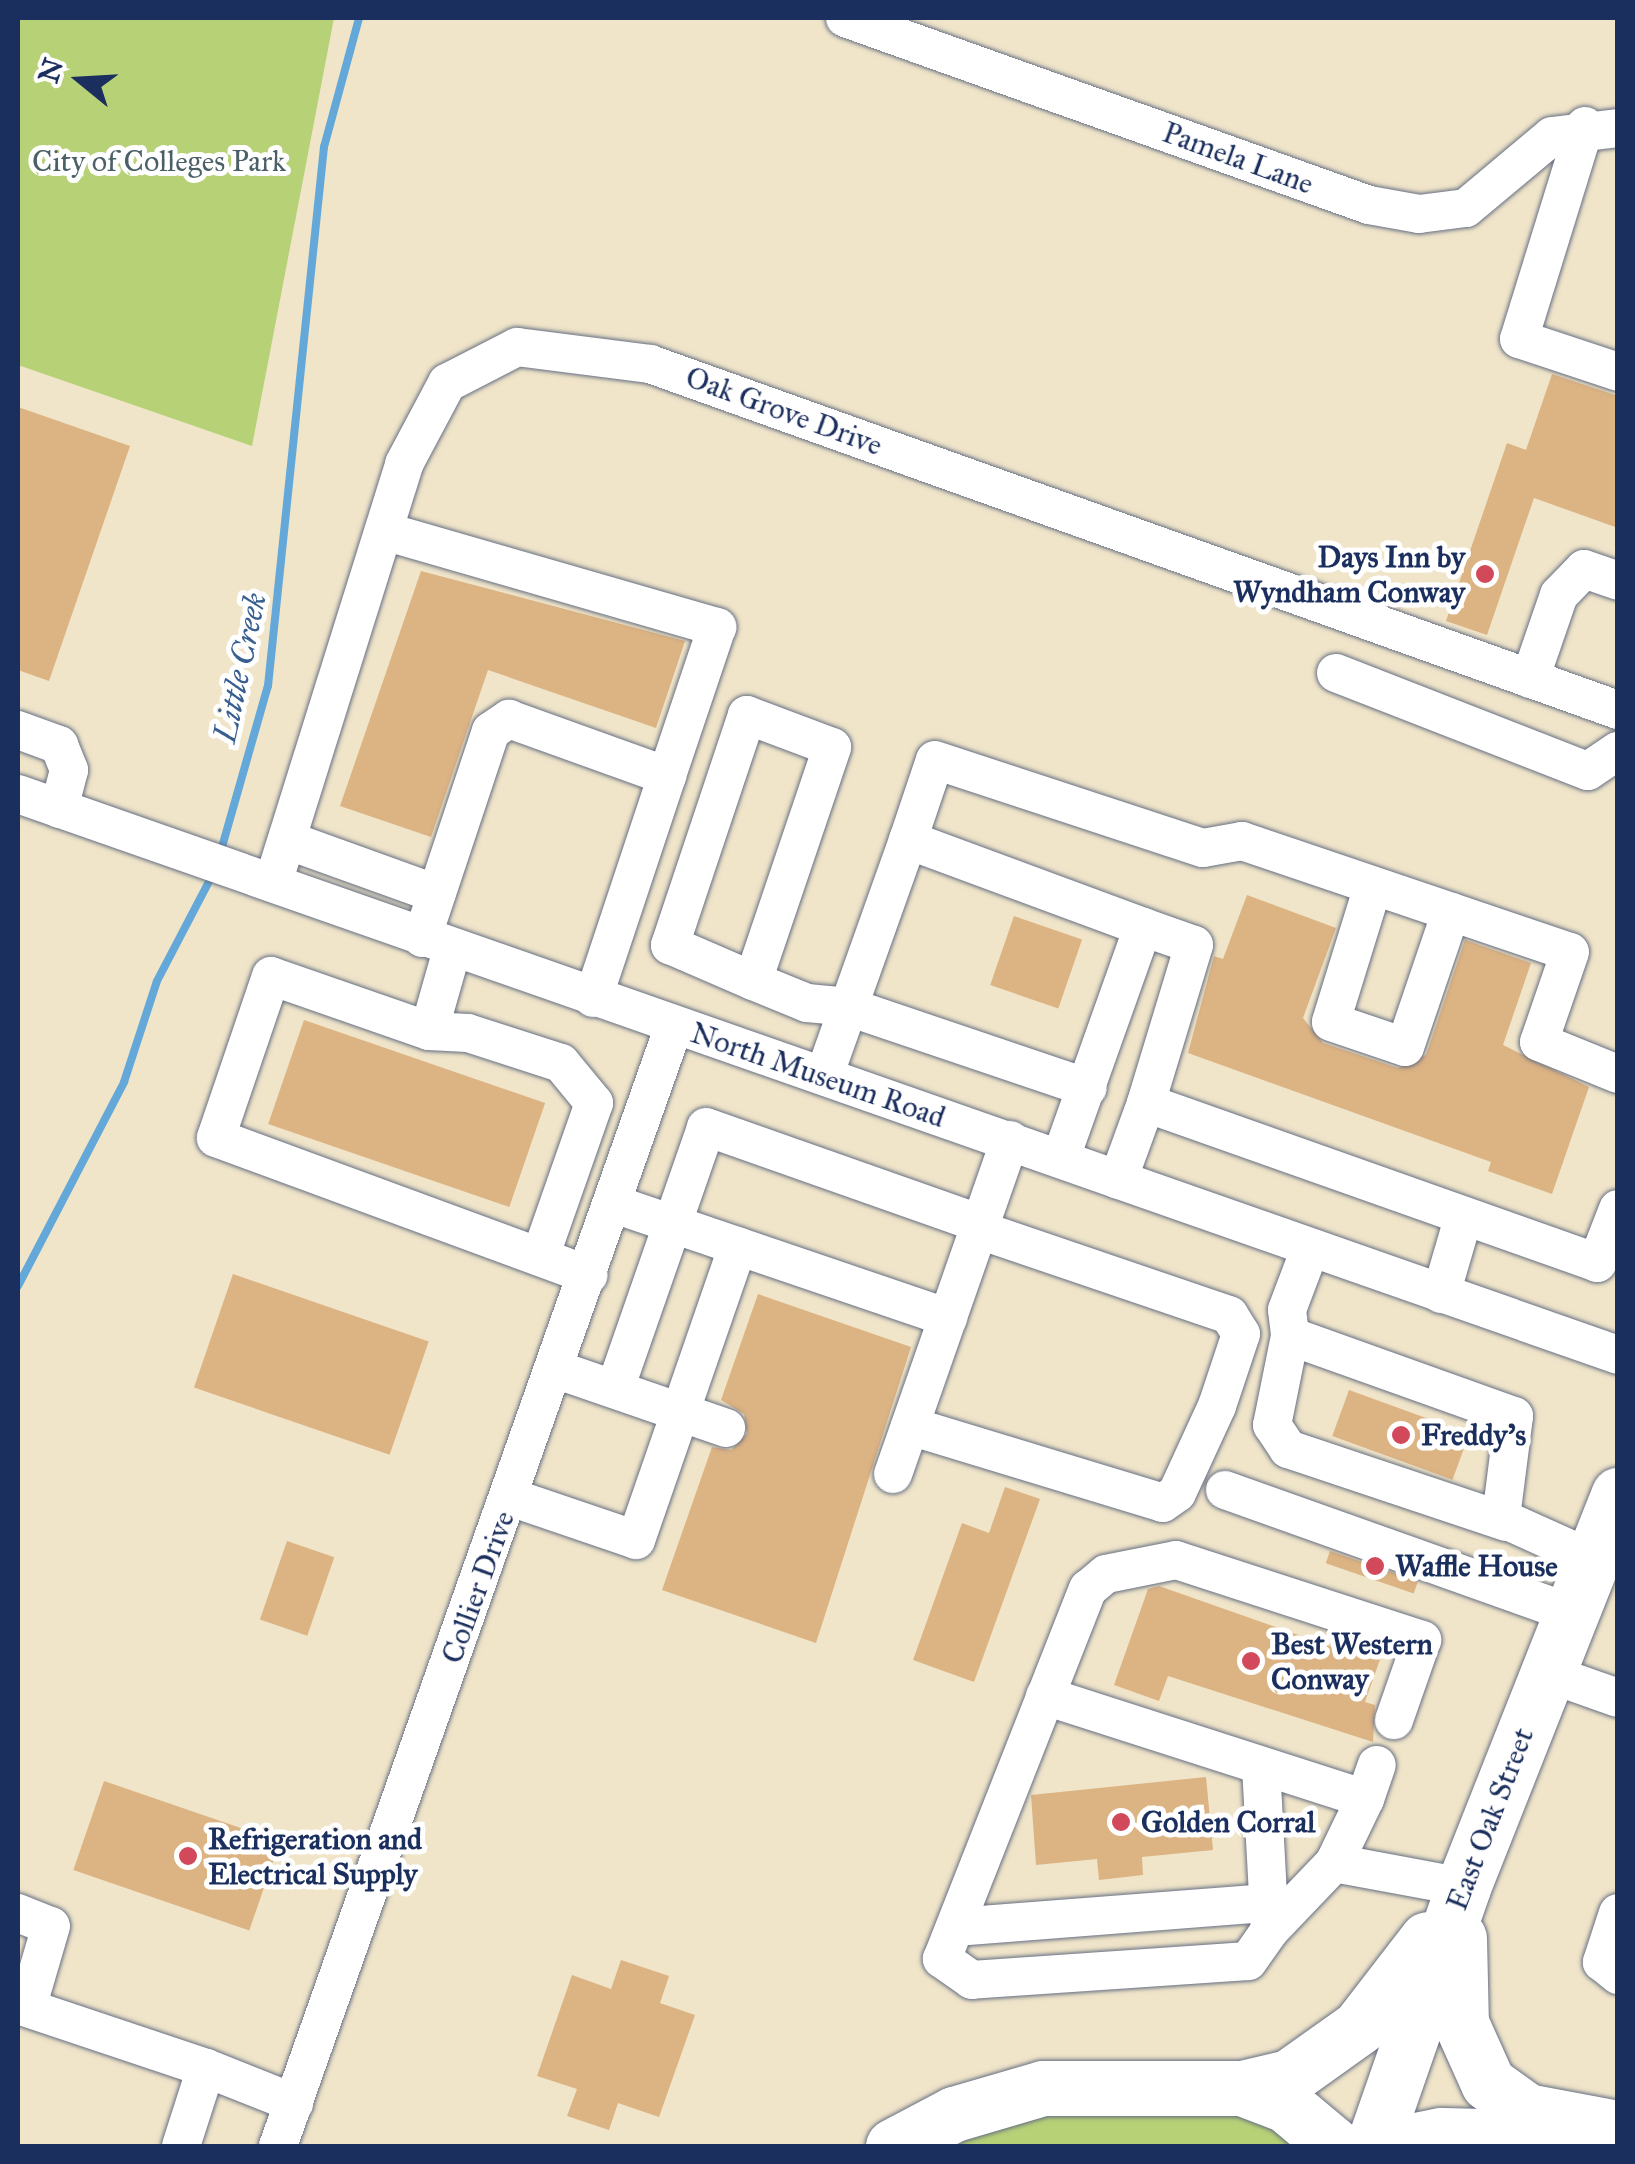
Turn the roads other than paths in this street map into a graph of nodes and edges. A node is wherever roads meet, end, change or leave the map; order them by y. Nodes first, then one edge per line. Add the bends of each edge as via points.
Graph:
1 (845, 18) edge
2 (1601, 127) edge
3 (1618, 372) edge
4 (384, 530) junction
5 (1618, 581) edge
6 (1336, 674) dead end
7 (1530, 679) junction
8 (1618, 710) edge
9 (18, 730) edge
10 (1618, 751) edge
11 (667, 776) junction
12 (18, 794) edge
13 (59, 808) junction
14 (287, 840) junction
15 (908, 840) junction
16 (274, 883) junction
17 (1373, 886) junction
18 (437, 894) junction
19 (1451, 912) junction
20 (1143, 927) junction
21 (437, 944) junction
22 (754, 981) junction
23 (592, 998) junction
24 (849, 1007) junction
25 (674, 1026) junction
26 (430, 1032) junction
27 (1616, 1067) edge
28 (824, 1076) junction
29 (1088, 1088) junction
30 (1146, 1102) junction
31 (1010, 1140) junction
32 (1061, 1158) junction
33 (1118, 1180) junction
34 (614, 1204) junction
35 (1618, 1209) edge
36 (1463, 1218) junction
37 (674, 1224) junction
38 (980, 1227) junction
39 (738, 1246) junction
40 (1310, 1249) junction
41 (540, 1257) junction
42 (589, 1275) junction
43 (1440, 1294) junction
44 (948, 1318) junction
45 (1297, 1340) junction
46 (1618, 1355) edge
47 (555, 1369) junction
48 (615, 1389) junction
49 (681, 1412) junction
50 (910, 1426) junction
51 (726, 1428) dead end
52 (1279, 1435) junction
53 (892, 1474) dead end
54 (1618, 1495) edge
55 (510, 1497) junction
56 (1506, 1522) junction
57 (1592, 1559) junction
58 (1571, 1613) junction
59 (1547, 1673) junction
60 (1045, 1696) junction
61 (1618, 1698) edge
62 (1394, 1720) dead end
63 (1261, 1766) junction
64 (1334, 1863) junction
65 (1462, 1887) junction
66 (18, 1913) edge
67 (1618, 1913) edge
68 (1269, 1917) junction
69 (955, 1926) junction
70 (1618, 1976) edge
71 (206, 2068) junction
72 (1242, 2088) junction
73 (294, 2103) junction
74 (1618, 2128) edge
75 (1618, 2139) edge
76 (181, 2146) edge
77 (278, 2146) edge
78 (893, 2146) edge
79 (1335, 2146) edge
80 (1373, 2146) edge
81 (1386, 2146) edge

1 - 2 street, Pamela Lane via 1369,205 1419,214 1466,208 1552,136
2 - 3 street via 1519,339
4 - 7 street, Oak Grove Drive via 404,464 447,383 517,347 650,364
4 - 11 street via 717,627
4 - 14 street, Oak Grove Drive
5 - 7 street via 1584,570 1559,594
6 - 10 street via 1588,770
7 - 8 street, Oak Grove Drive
9 - 13 street via 59,745 69,770
11 - 18 street via 509,720 491,731
11 - 23 street
12 - 13 street, North Museum Road
13 - 16 street, North Museum Road
14 - 16 street, Oak Grove Drive
14 - 18 street
15 - 17 street via 935,760 1202,848 1242,842
15 - 20 street
15 - 24 street
16 - 21 street, North Museum Road
17 - 19 street
17 - 19 street via 1331,1022 1405,1047
18 - 21 street
19 - 27 street via 1570,952 1540,1042
20 - 29 street
20 - 30 street via 1194,945
21 - 23 street, North Museum Road
21 - 26 street
22 - 22 street via 670,945 747,715 832,747
22 - 24 street via 807,1004
23 - 25 street, North Museum Road
24 - 28 street
24 - 29 street
25 - 28 street, North Museum Road
25 - 34 street, Collier Drive
26 - 41 street via 468,1033 561,1064 594,1103
26 - 41 street via 271,976 216,1138
28 - 31 street, North Museum Road
29 - 32 street
30 - 33 street
30 - 36 street
31 - 32 street, North Museum Road
31 - 38 street
32 - 33 street, North Museum Road
33 - 40 street, North Museum Road
34 - 37 street
34 - 42 street, Collier Drive
35 - 36 street via 1597,1263
36 - 43 street
37 - 38 street via 706,1127
37 - 39 street
37 - 48 street
38 - 44 street
38 - 50 street via 1229,1315 1241,1334 1217,1406 1178,1493 1163,1503
39 - 44 street
39 - 49 street
40 - 43 street, North Museum Road
40 - 45 street via 1287,1310
41 - 42 street
42 - 47 street, Collier Drive
43 - 46 street, North Museum Road
44 - 50 street
45 - 52 street via 1272,1425
45 - 56 street via 1514,1416 1498,1503
47 - 48 street
47 - 55 street, Collier Drive
48 - 49 street
49 - 51 street
49 - 55 street via 636,1540
50 - 53 street
52 - 56 street via 1288,1449
52 - 58 street via 1241,1495
54 - 57 highway, East Oak Street
55 - 73 street, Collier Drive
56 - 57 street
57 - 58 highway, East Oak Street
58 - 59 highway, East Oak Street
59 - 61 street
59 - 65 highway, East Oak Street
60 - 62 street via 1088,1589 1106,1574 1176,1560 1422,1640
60 - 63 street
60 - 69 street
63 - 64 street via 1370,1782
63 - 68 street
64 - 65 street
64 - 68 street
65 - 72 highway via 1359,2027 1289,2077
65 - 74 highway via 1457,1991 1478,2070 1527,2111
65 - 80 highway, East Oak Street
66 - 71 street via 51,1926 28,2008
67 - 70 street via 1602,1962
68 - 69 street
68 - 69 street via 1248,1961 972,1980 942,1960
71 - 73 street
71 - 76 street
72 - 78 highway via 1043,2088 954,2114
72 - 79 highway via 1286,2105
73 - 77 street, Collier Drive
75 - 81 highway via 1441,2135

